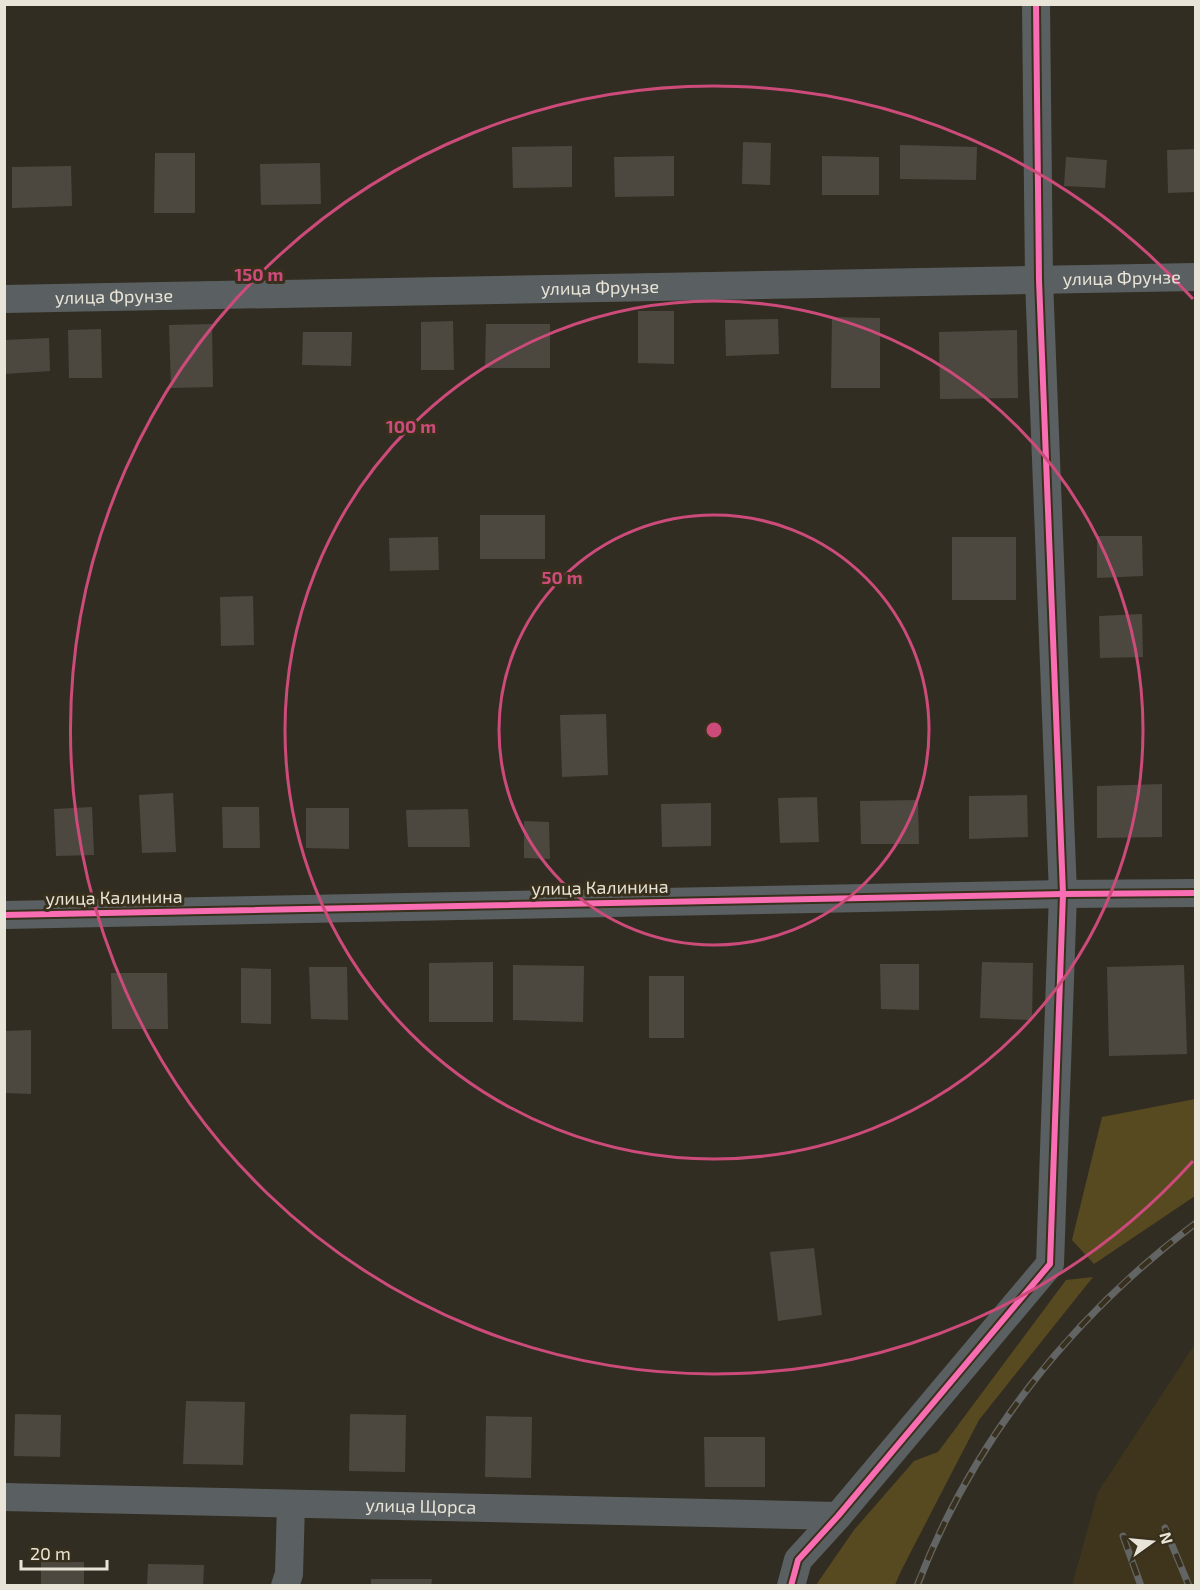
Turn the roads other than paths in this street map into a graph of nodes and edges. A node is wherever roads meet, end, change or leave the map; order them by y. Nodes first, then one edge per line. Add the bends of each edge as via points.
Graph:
1 (1036, 4) edge
2 (1196, 277) edge
3 (1039, 280) junction
4 (4, 299) edge
5 (1196, 893) edge
6 (1063, 894) junction
7 (4, 915) edge
8 (4, 1497) edge
9 (291, 1503) junction
10 (837, 1516) junction
11 (285, 1586) edge
12 (791, 1586) edge

1 - 3 street
2 - 3 street, улица Фрунзе
3 - 4 street, улица Фрунзе
3 - 6 street
5 - 6 street, улица Калинина
6 - 7 street, улица Калинина
6 - 10 street via 1050,1264
8 - 9 street, улица Щорса
9 - 10 street, улица Щорса
9 - 11 street via 289,1574
10 - 12 street via 798,1560

